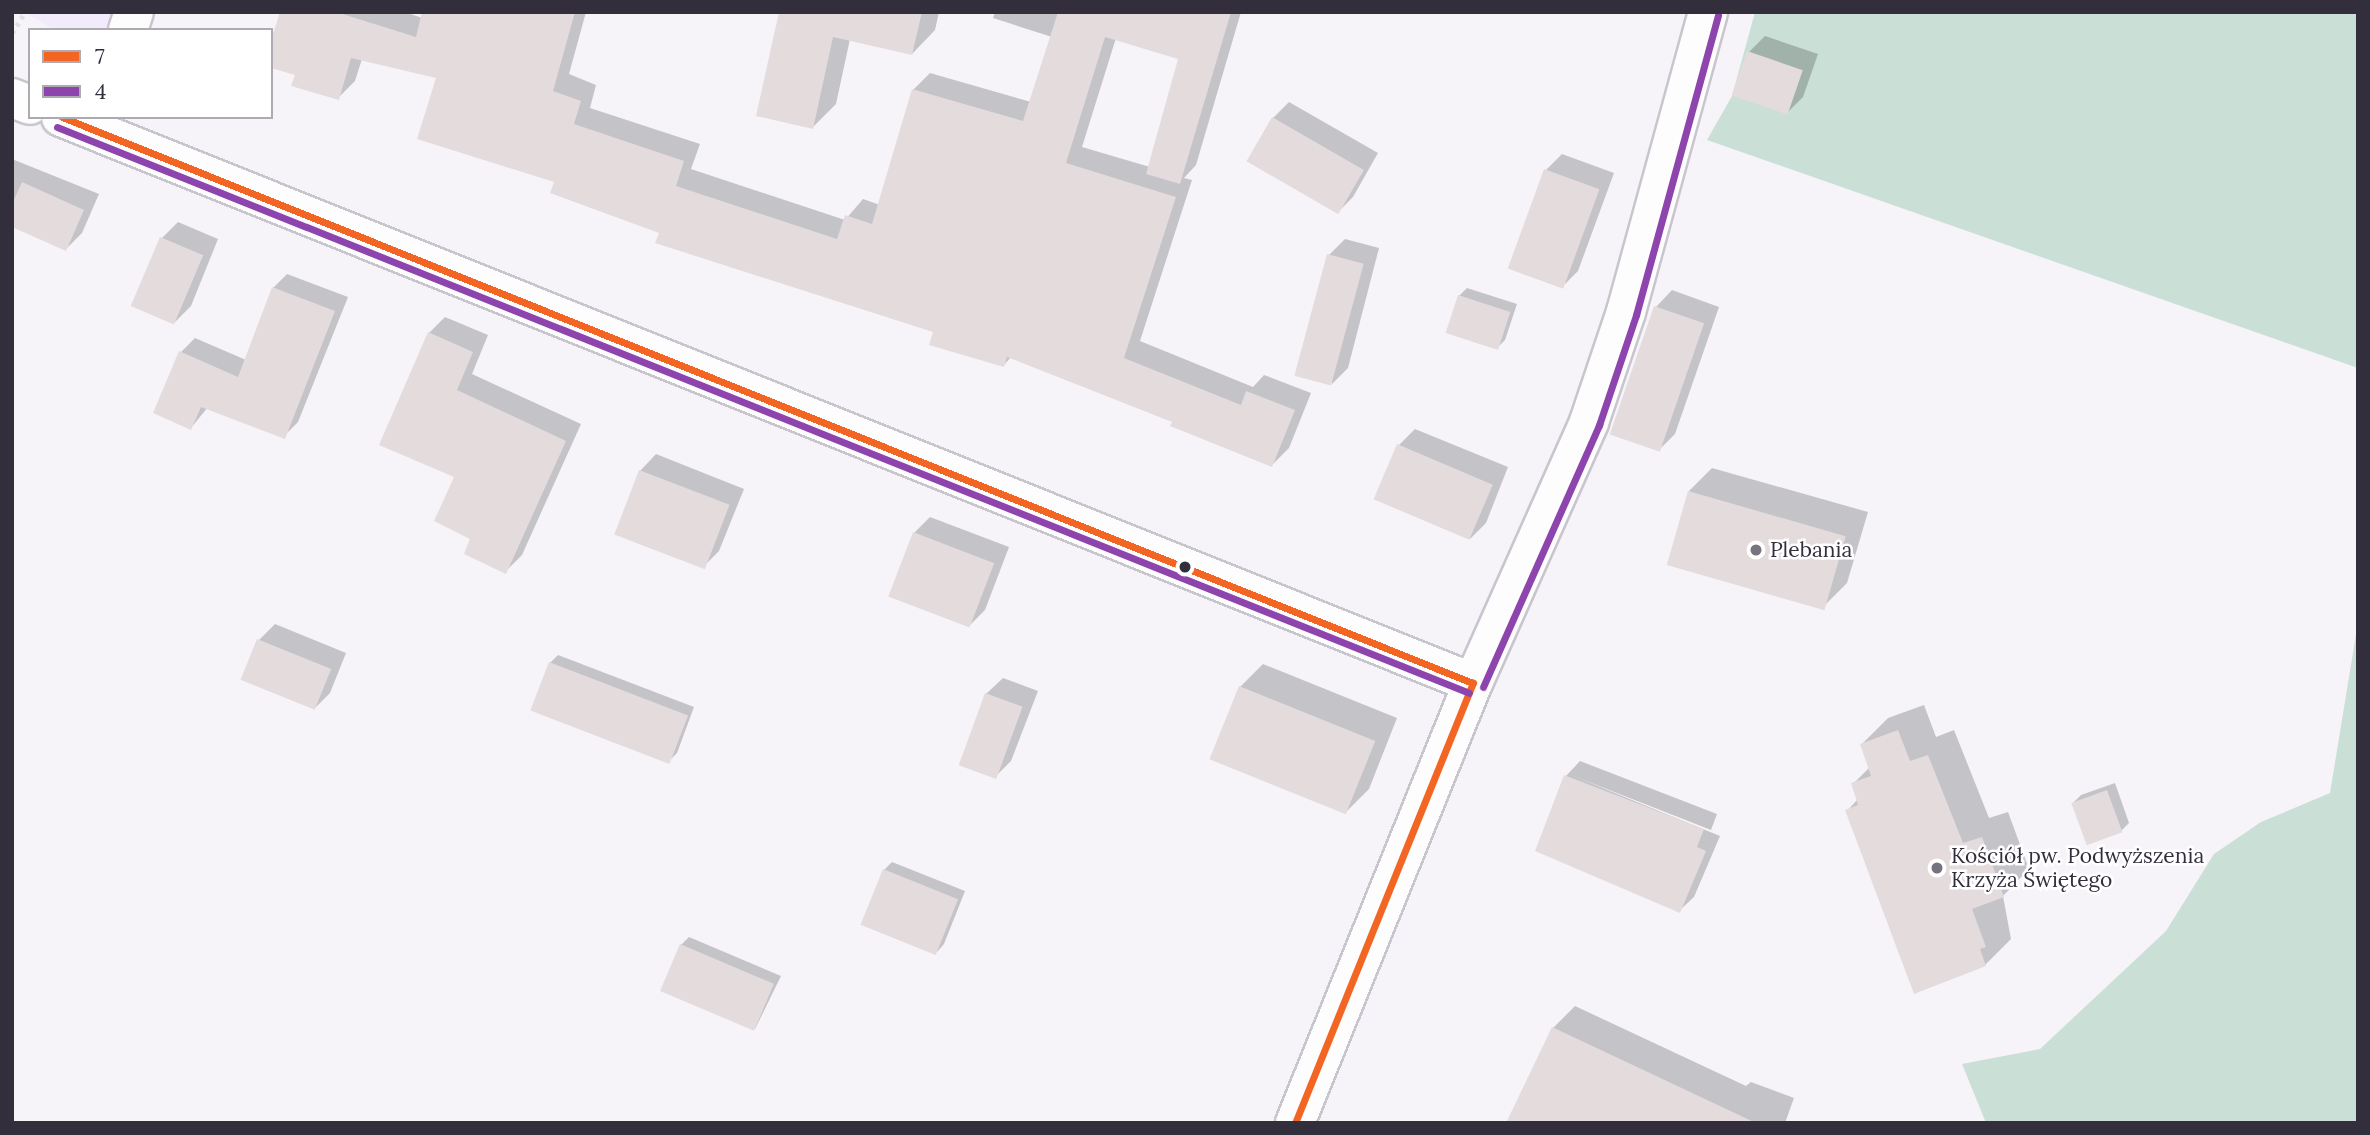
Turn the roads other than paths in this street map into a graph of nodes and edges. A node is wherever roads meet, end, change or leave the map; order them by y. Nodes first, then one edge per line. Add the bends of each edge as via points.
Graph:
1 (1708, 12) edge
2 (83, 121) edge
3 (1473, 683) junction
4 (1295, 1123) edge

1 - 3 street via 1626,312 1589,422
2 - 3 street
3 - 4 street

